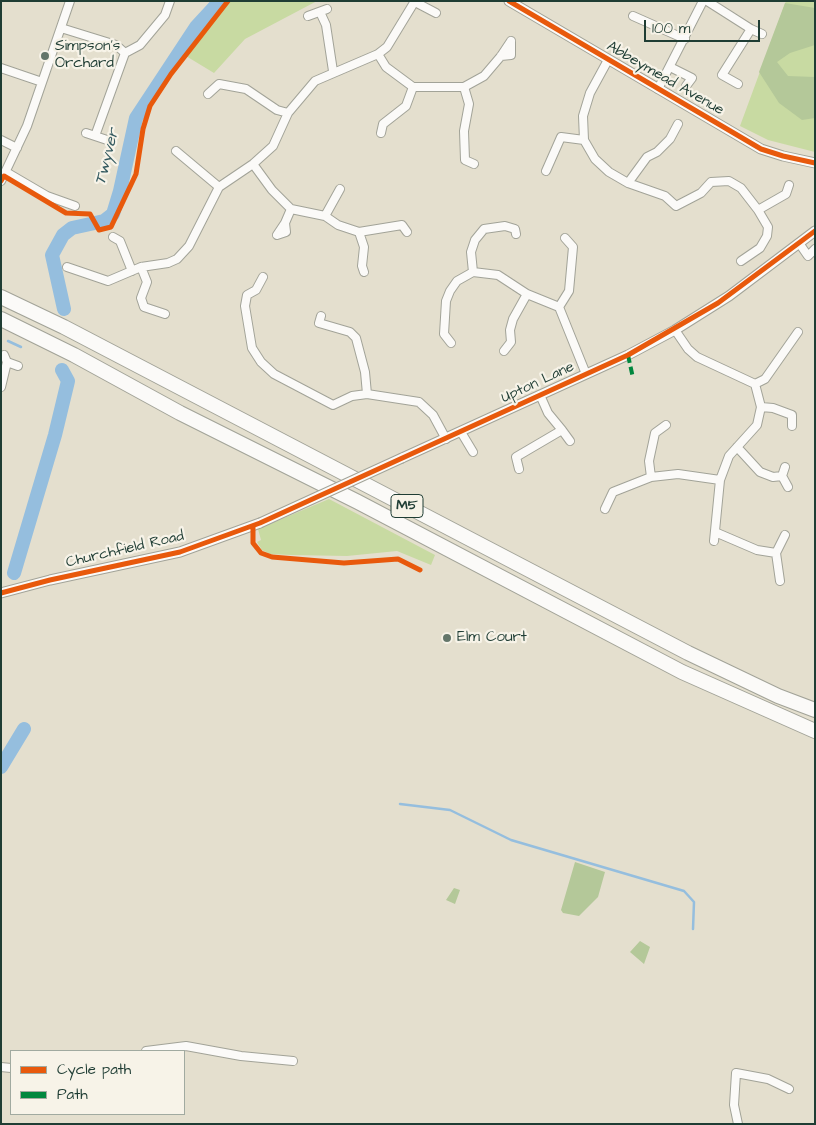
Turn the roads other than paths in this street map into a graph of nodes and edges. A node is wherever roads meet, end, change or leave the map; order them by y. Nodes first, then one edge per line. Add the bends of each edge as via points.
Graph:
1 (70, 1) edge
2 (170, 1) edge
3 (415, 1) edge
4 (509, 1) edge
5 (705, 1) edge
6 (436, 13) dead end
7 (308, 16) dead end
8 (633, 16) dead end
9 (61, 28) junction
10 (751, 29) junction
11 (762, 34) dead end
12 (685, 39) junction
13 (511, 41) dead end
14 (125, 53) junction
15 (378, 54) junction
16 (608, 60) junction
17 (670, 67) junction
18 (1, 68) edge
19 (333, 71) junction
20 (42, 82) junction
21 (738, 84) dead end
22 (686, 86) dead end
23 (464, 87) junction
24 (412, 88) junction
25 (658, 90) junction
26 (208, 94) dead end
27 (288, 113) junction
28 (678, 124) dead end
29 (86, 133) dead end
30 (381, 133) dead end
31 (96, 136) junction
32 (1, 140) edge
33 (107, 140) dead end
34 (584, 140) junction
35 (17, 148) junction
36 (176, 150) dead end
37 (815, 162) edge
38 (253, 164) junction
39 (474, 164) dead end
40 (546, 170) dead end
41 (6, 172) junction
42 (1, 181) edge
43 (628, 183) junction
44 (789, 185) dead end
45 (219, 188) junction
46 (340, 189) dead end
47 (75, 206) dead end
48 (291, 209) junction
49 (758, 210) junction
50 (325, 216) junction
51 (285, 223) dead end
52 (815, 231) edge
53 (359, 232) junction
54 (408, 232) dead end
55 (516, 234) dead end
56 (113, 237) dead end
57 (565, 238) dead end
58 (799, 243) junction
59 (815, 249) edge
60 (808, 256) junction
61 (741, 261) dead end
62 (807, 266) dead end
63 (67, 267) dead end
64 (141, 267) junction
65 (361, 268) dead end
66 (132, 270) junction
67 (473, 272) junction
68 (263, 277) dead end
69 (526, 294) junction
70 (1, 297) edge
71 (559, 307) junction
72 (165, 314) dead end
73 (1, 319) edge
74 (319, 323) dead end
75 (676, 330) junction
76 (798, 332) dead end
77 (451, 343) dead end
78 (787, 345) junction
79 (795, 350) dead end
80 (504, 351) dead end
81 (18, 366) dead end
82 (586, 374) junction
83 (755, 384) junction
84 (1, 387) edge
85 (367, 394) junction
86 (540, 396) junction
87 (761, 407) junction
88 (666, 425) dead end
89 (792, 426) dead end
90 (562, 430) junction
91 (461, 432) junction
92 (446, 438) junction
93 (570, 441) dead end
94 (737, 447) junction
95 (473, 452) dead end
96 (507, 456) dead end
97 (516, 457) junction
98 (785, 467) dead end
99 (519, 469) dead end
100 (782, 476) junction
101 (651, 477) junction
102 (720, 480) junction
103 (606, 486) dead end
104 (788, 487) dead end
105 (613, 492) junction
106 (605, 509) dead end
107 (257, 524) joint
108 (715, 532) junction
109 (784, 535) dead end
110 (714, 542) dead end
111 (776, 553) junction
112 (780, 581) dead end
113 (1, 593) edge
114 (815, 710) edge
115 (815, 731) edge
116 (154, 1050) edge
117 (293, 1061) dead end
118 (789, 1089) dead end
119 (738, 1124) edge

1 - 9 street
2 - 14 street via 165,16 140,45
3 - 6 street
3 - 15 street via 387,47
4 - 16 street, Abbeymead Avenue
5 - 10 street
5 - 12 street
7 - 19 street via 324,10
8 - 12 street
9 - 14 street via 116,46
9 - 20 street
10 - 11 street
10 - 21 street via 722,75
12 - 17 street
13 - 23 street via 484,76
14 - 31 street
15 - 19 street
15 - 24 street via 386,67
16 - 25 street, Abbeymead Avenue
16 - 34 street via 590,93 583,116
17 - 22 street via 692,78
17 - 25 street
18 - 20 street
19 - 27 street via 314,81
20 - 35 street
23 - 24 street
23 - 39 street via 469,104 464,132 465,160
24 - 30 street via 406,106 383,124
25 - 37 street, Abbeymead Avenue via 761,149
26 - 27 street via 219,84 246,88 277,110
27 - 38 street via 273,146
28 - 43 street via 670,139 647,157
29 - 31 street
31 - 33 street
32 - 35 street
34 - 40 street via 561,137
34 - 43 street via 595,159
35 - 41 street
36 - 45 street via 180,159
38 - 45 street
38 - 48 street
41 - 42 street
41 - 47 street
43 - 49 street via 665,196 676,206 701,193 711,182 729,181 741,188
44 - 49 street via 786,194
45 - 64 street via 184,253 168,263
46 - 50 street
48 - 50 street
48 - 51 street
49 - 61 street via 768,228 760,248
50 - 53 street via 338,225
52 - 58 street, Upton Lane
53 - 54 street via 402,225
53 - 65 street via 364,247
55 - 67 street via 515,229 505,226 484,229 471,252
56 - 66 street via 120,241
57 - 71 street via 577,246 568,291
58 - 60 street
58 - 75 street, Upton Lane via 729,296
59 - 60 street
60 - 62 street
63 - 66 street via 108,281
64 - 66 street
64 - 72 street via 147,282 141,298 144,307
67 - 69 street via 498,274
67 - 77 street via 457,281 450,291 442,336
68 - 85 street via 256,290 250,291 245,306 252,348 261,362 274,374 333,405 352,396
69 - 71 street
69 - 80 street via 510,330 515,343
70 - 114 highway, M5 via 688,654
71 - 82 street
73 - 115 highway, M5 via 682,672
74 - 85 street via 359,336
75 - 82 street, Upton Lane
75 - 83 street via 697,357
76 - 78 street
78 - 79 street
78 - 83 street via 765,379
81 - 84 street via 5,358
82 - 86 street, Upton Lane
83 - 87 street
85 - 92 street via 419,402 433,415
86 - 90 street via 548,413
86 - 91 street, Upton Lane
87 - 89 street via 794,416
87 - 94 street via 757,425
88 - 101 street via 655,433 649,461
90 - 93 street
90 - 97 street
91 - 92 street, Upton Lane
91 - 95 street
92 - 107 street, Upton Lane, bridge
94 - 100 street via 760,472 773,477
94 - 102 street via 729,456
96 - 97 street
97 - 99 street
98 - 100 street
100 - 104 street
101 - 102 street via 678,474
101 - 105 street
102 - 108 street
103 - 105 street
105 - 106 street
107 - 113 street, Churchfield Road via 180,552
108 - 110 street
108 - 111 street via 757,550
109 - 111 street
111 - 112 street
116 - 117 street via 186,1046
118 - 119 street via 768,1078 736,1073 734,1105

